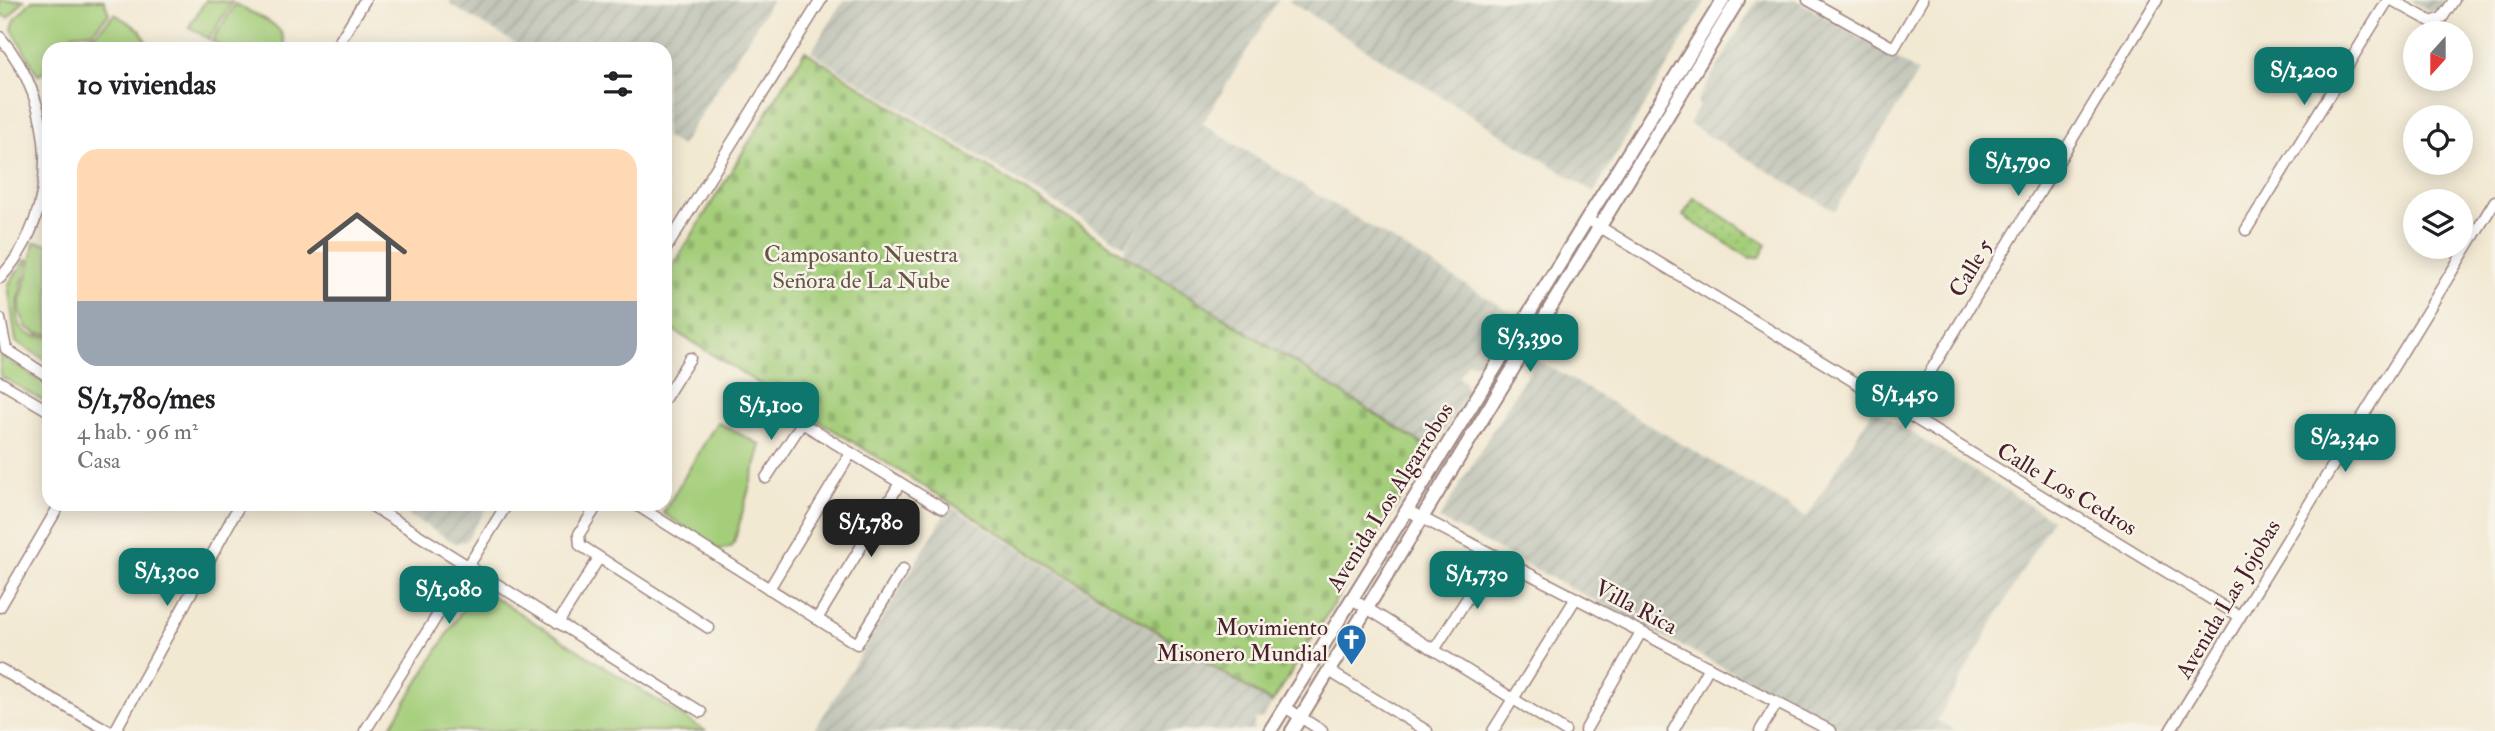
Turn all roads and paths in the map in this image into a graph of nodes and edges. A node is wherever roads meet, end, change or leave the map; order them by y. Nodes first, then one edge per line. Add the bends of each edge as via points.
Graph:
1 (365, 0) edge
2 (821, 0) edge
3 (1723, 0) edge
4 (1738, 0) edge
5 (1808, 0) edge
6 (1922, 0) edge
7 (2157, 0) edge
8 (2390, 0) edge
9 (2454, 0) edge
10 (0, 37) edge
11 (339, 42) edge
12 (42, 117) edge
13 (42, 184) edge
14 (2495, 201) edge
15 (1587, 219) junction
16 (1600, 227) junction
17 (2246, 230) dead end
18 (672, 239) edge
19 (0, 278) edge
20 (0, 319) edge
21 (690, 358) dead end
22 (42, 372) edge
23 (0, 382) edge
24 (672, 387) edge
25 (42, 407) edge
26 (1905, 413) junction
27 (851, 453) junction
28 (766, 478) dead end
29 (900, 483) junction
30 (943, 509) dead end
31 (1407, 510) junction
32 (56, 511) edge
33 (236, 511) edge
34 (380, 511) edge
35 (503, 511) edge
36 (594, 511) edge
37 (646, 511) edge
38 (1422, 518) junction
39 (1495, 555) junction
40 (599, 558) junction
41 (468, 566) junction
42 (903, 569) dead end
43 (769, 589) junction
44 (1576, 598) junction
45 (1352, 599) junction
46 (0, 607) edge
47 (1367, 608) junction
48 (2239, 616) junction
49 (817, 619) junction
50 (558, 623) junction
51 (709, 628) dead end
52 (1641, 632) junction
53 (1434, 650) junction
54 (1709, 667) junction
55 (0, 669) edge
56 (1329, 671) junction
57 (1513, 699) junction
58 (1777, 703) junction
59 (1285, 707) junction
60 (701, 712) dead end
61 (1301, 717) junction
62 (109, 731) edge
63 (116, 731) edge
64 (365, 731) edge
65 (1270, 731) edge
66 (1292, 731) edge
67 (1322, 731) edge
68 (1427, 731) edge
69 (1493, 731) edge
70 (1565, 731) edge
71 (1585, 731) edge
72 (1673, 731) edge
73 (1760, 731) edge
74 (1831, 731) edge
75 (2170, 731) edge

1 - 11 street
2 - 18 street
3 - 15 street, Avenida Los Algarrobos
4 - 16 street, Avenida Los Algarrobos
5 - 6 street via 1894,48
7 - 26 street, Calle 5
8 - 9 street via 2426,21 2439,20
8 - 17 street
10 - 12 street via 23,69
13 - 19 street via 33,226
14 - 48 street, Avenida Las Jojobas
15 - 16 street, Calle Los Cedros
15 - 31 street, Avenida Los Algarrobos
16 - 26 street, Calle Los Cedros
16 - 38 street, Avenida Los Algarrobos
20 - 22 street via 6,349
21 - 24 street
23 - 25 street
26 - 48 street, Calle Los Cedros
27 - 28 street via 802,423
27 - 29 street
27 - 43 street
29 - 30 street
29 - 49 street
31 - 38 street, Villa Rica
31 - 45 street, Avenida Los Algarrobos
32 - 46 street
33 - 63 street
34 - 41 street
35 - 41 street
36 - 40 street via 577,540
37 - 43 street
38 - 39 street, Villa Rica
38 - 47 street, Avenida Los Algarrobos
39 - 44 street, Villa Rica
39 - 53 street
40 - 50 street
40 - 51 street
41 - 50 street
41 - 64 street
42 - 49 street via 856,644
43 - 49 street
44 - 52 street, Villa Rica
44 - 57 street
45 - 47 street
45 - 59 street, Avenida Los Algarrobos
47 - 53 street
47 - 56 street, Avenida Los Algarrobos
48 - 75 street, Avenida Las Jojobas
50 - 60 street
52 - 54 street, Villa Rica
52 - 71 street
53 - 57 street
54 - 58 street, Villa Rica
54 - 72 street
55 - 62 street
56 - 61 street, Avenida Los Algarrobos
56 - 68 street
57 - 69 street
57 - 70 street
58 - 73 street
58 - 74 street, Villa Rica
59 - 61 street
59 - 65 street, Avenida Los Algarrobos
61 - 66 street, Avenida Los Algarrobos
61 - 67 street

